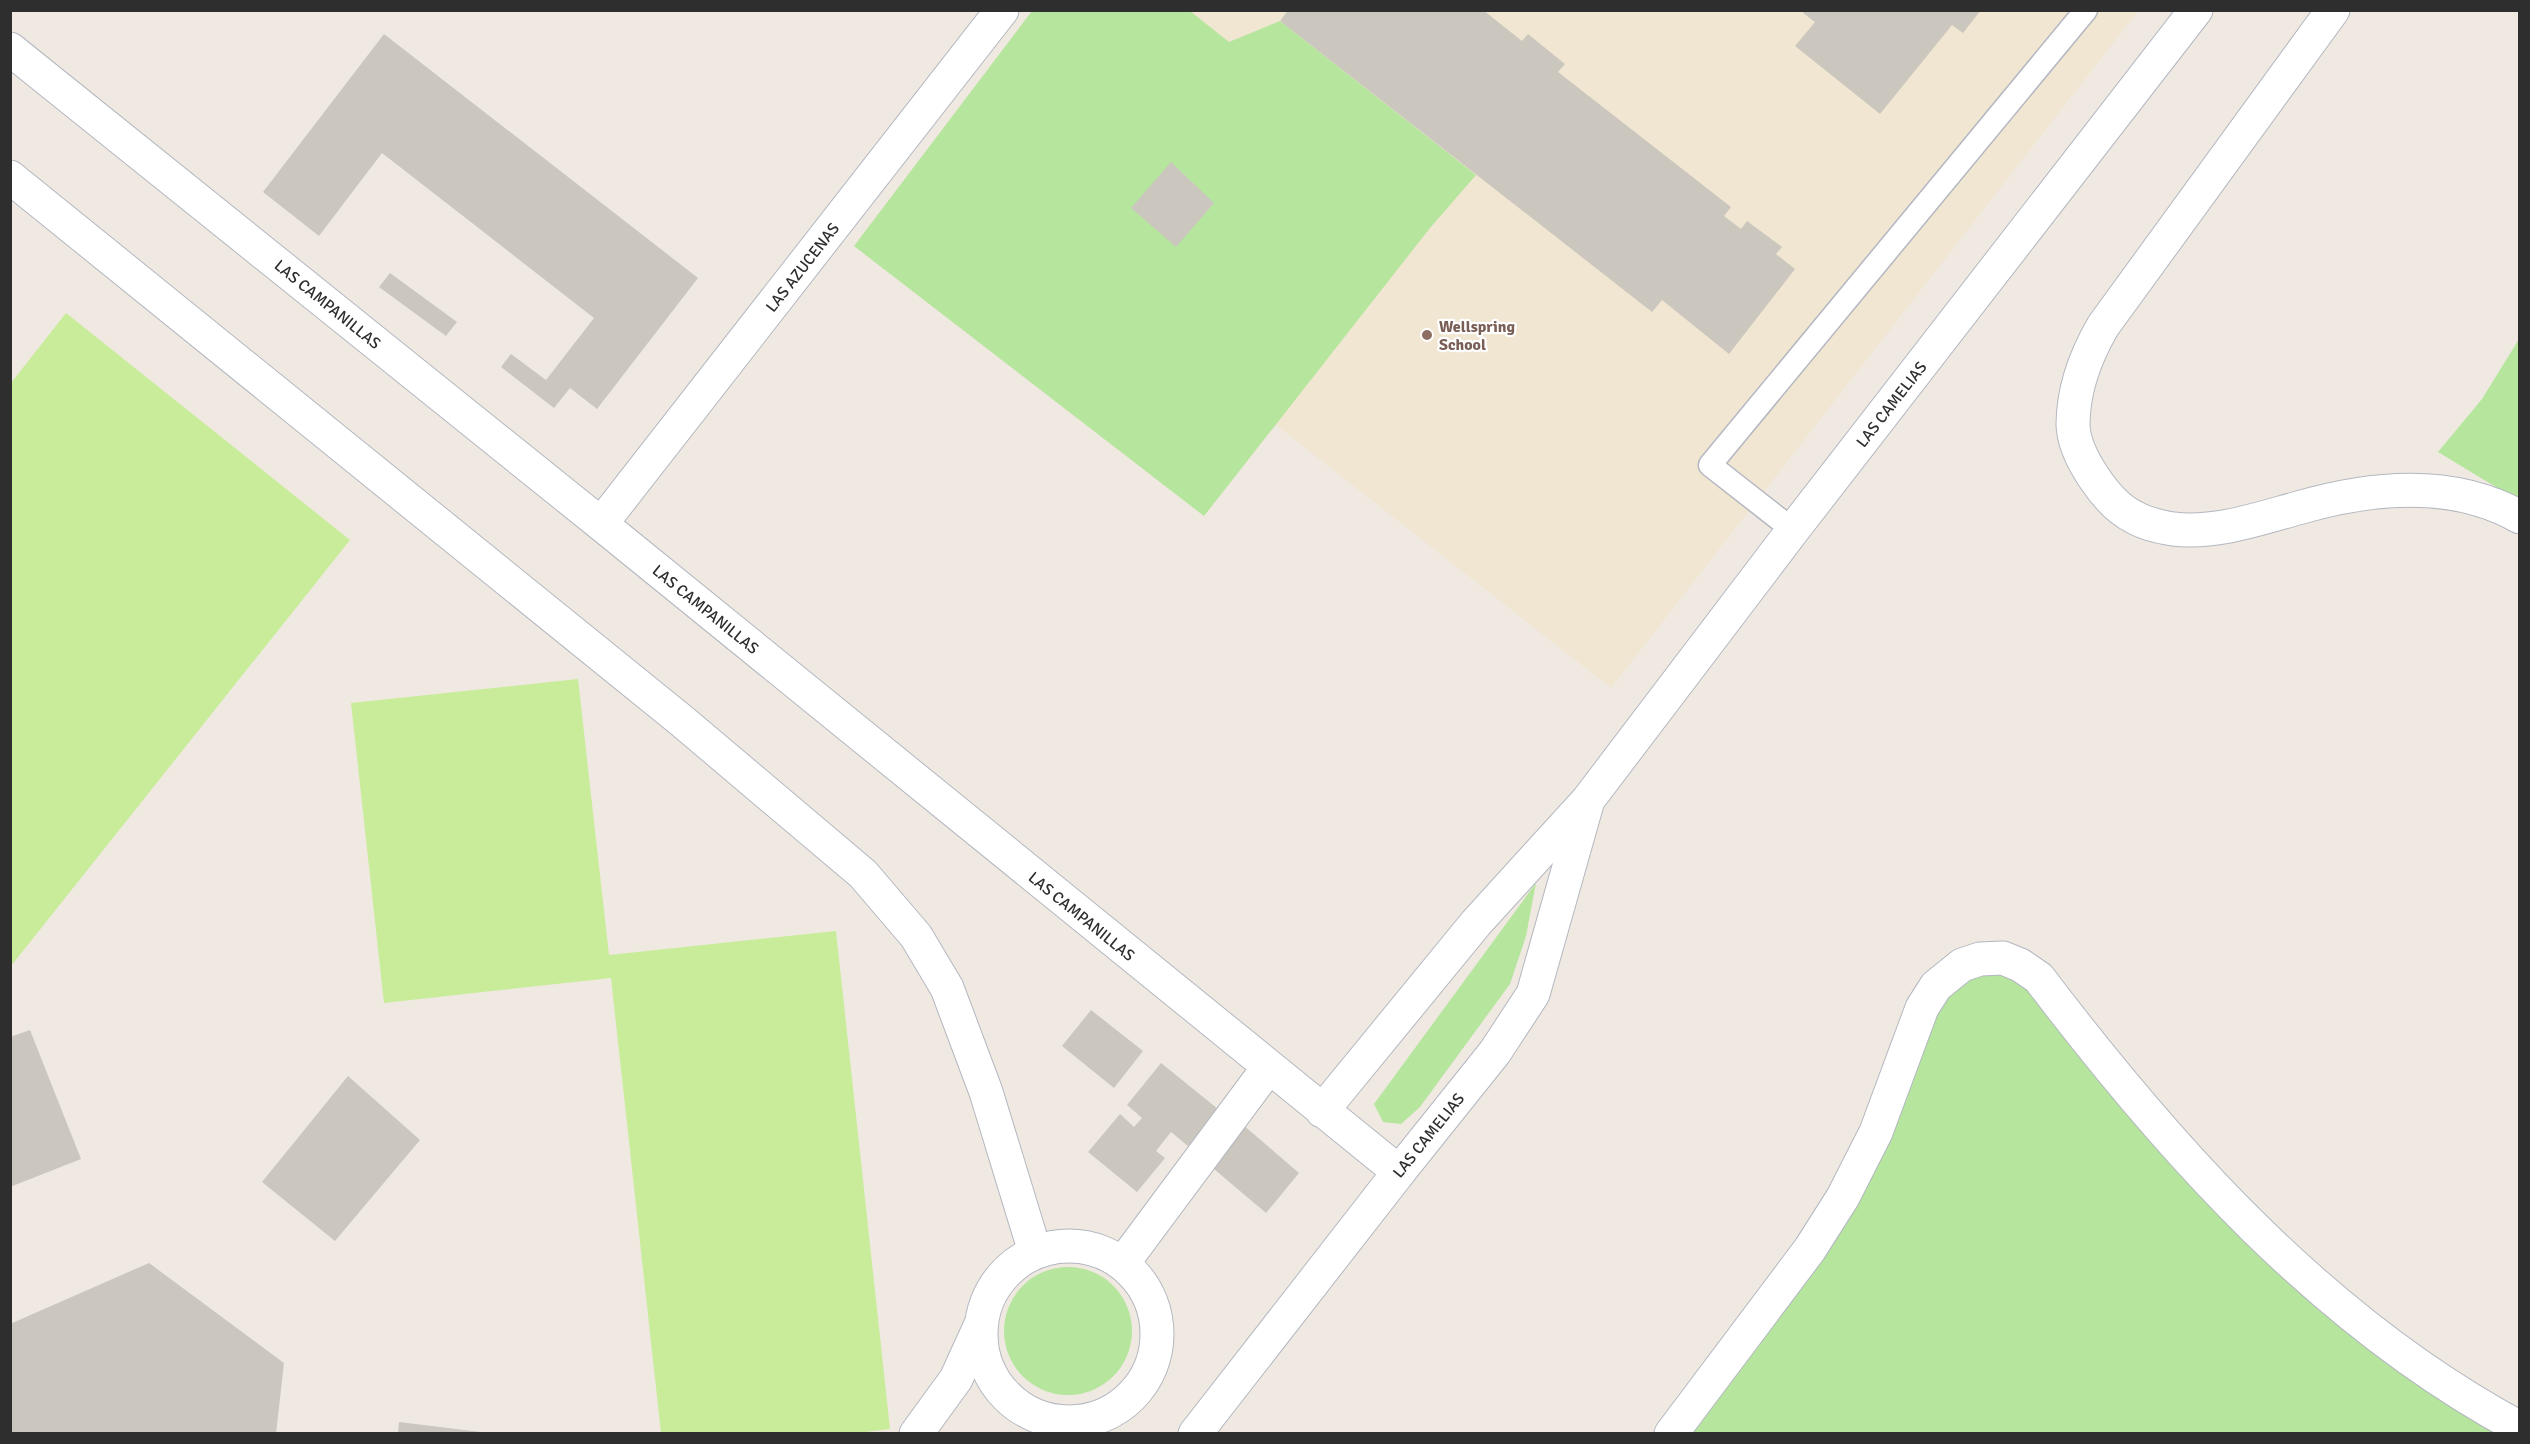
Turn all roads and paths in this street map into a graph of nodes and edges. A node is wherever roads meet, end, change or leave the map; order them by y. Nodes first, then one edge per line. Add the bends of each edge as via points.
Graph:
1 (1002, 10) edge
2 (2086, 10) edge
3 (2196, 10) edge
4 (2332, 10) edge
5 (10, 49) edge
6 (16, 188) edge
7 (2520, 518) edge
8 (602, 524) junction
9 (1793, 530) junction
10 (1588, 800) junction
11 (1268, 1068) junction
12 (1322, 1111) junction
13 (1398, 1172) junction
14 (1035, 1252) junction
15 (1123, 1263) junction
16 (981, 1323) junction
17 (1129, 1400) junction
18 (2520, 1430) edge
19 (916, 1434) edge
20 (1102, 1434) edge
21 (1196, 1434) edge
22 (1671, 1434) edge
23 (2514, 1434) edge

1 - 8 street, LAS AZUCENAS
2 - 9 lane via 1710,465
3 - 9 street, LAS CAMELIAS
4 - 7 street via 2090,348 2077,383 2073,427 2084,462 2106,494 2133,517 2172,529 2206,530 2322,501 2418,490 2457,494 2499,506
5 - 8 street, LAS CAMPANILLAS
6 - 14 street via 682,722 863,873 916,936 947,988 986,1092
8 - 11 street, LAS CAMPANILLAS
9 - 10 street, LAS CAMELIAS
10 - 12 street, LAS CAMELIAS via 1476,923
10 - 13 street, LAS CAMELIAS via 1533,994 1495,1052
11 - 12 street, LAS CAMPANILLAS
11 - 15 street
12 - 13 street, LAS CAMPANILLAS
13 - 21 street, LAS CAMELIAS
14 - 15 street via 1075,1246 1095,1249
14 - 16 street via 1009,1269 991,1293
15 - 17 street via 1144,1286 1156,1315 1157,1345 1148,1375
16 - 17 street via 983,1354 995,1382 1015,1405 1043,1419 1073,1423 1103,1416
16 - 19 street via 956,1379
17 - 20 street
18 - 22 street via 2432,1375 2294,1265 2158,1129 2039,978 2003,958 1980,959 1962,966 1936,986 1922,1008 1876,1132 1842,1197 1810,1249
18 - 23 street

